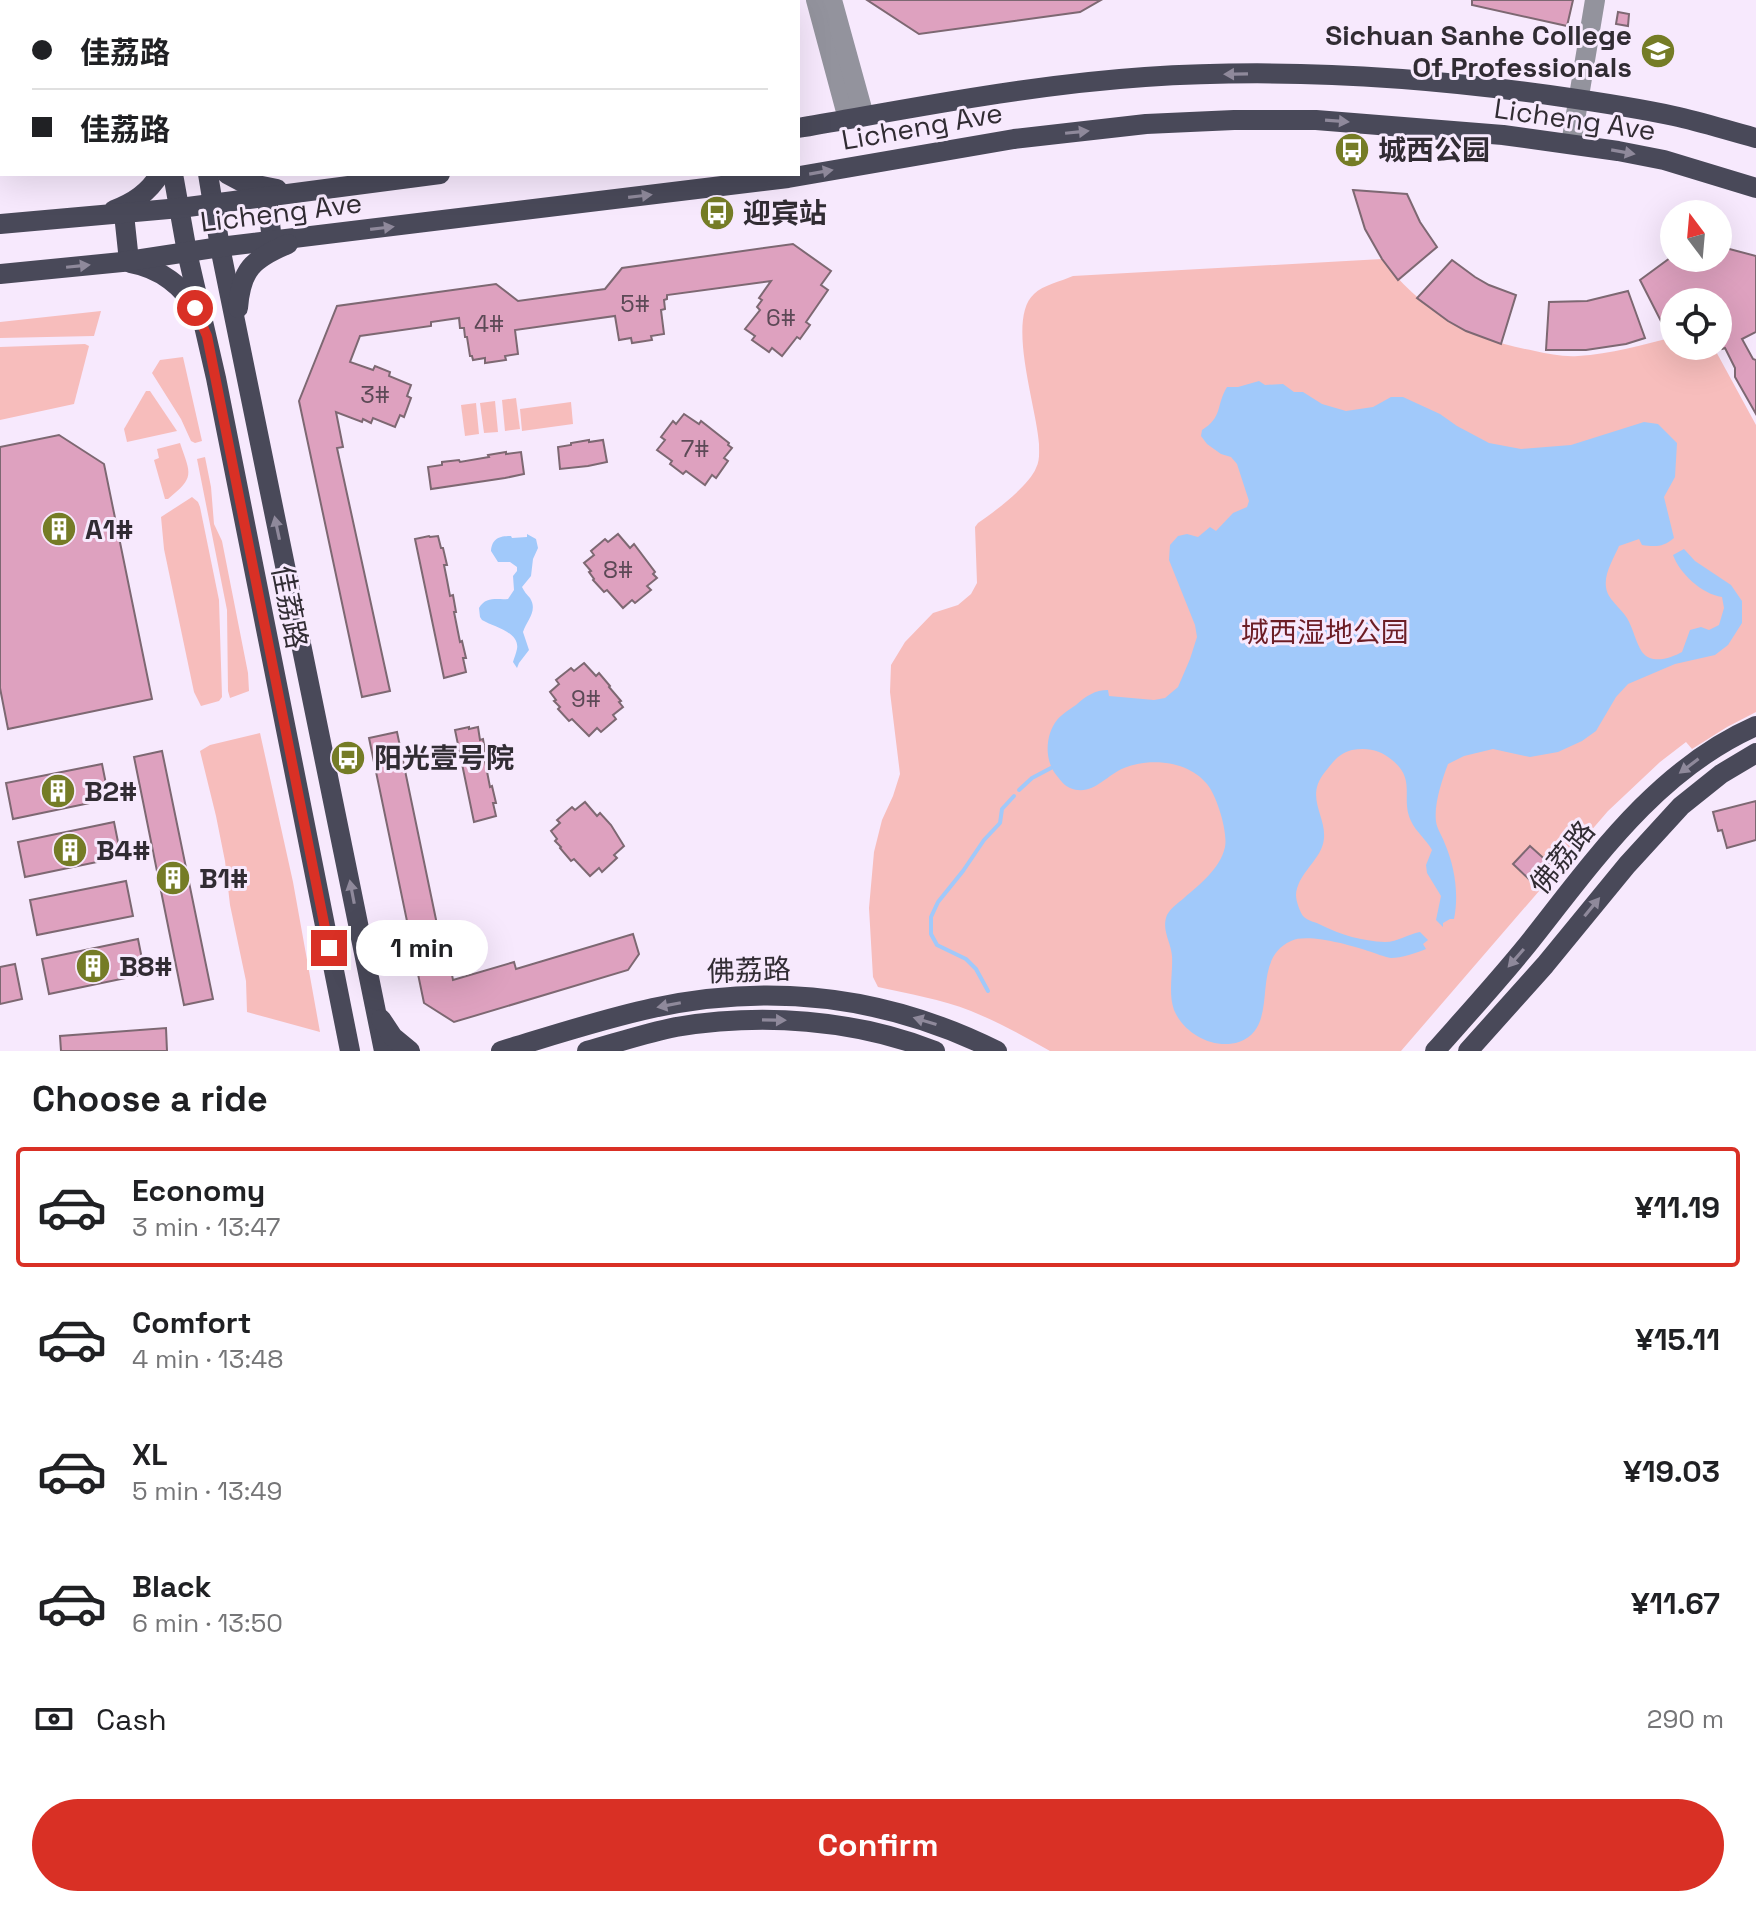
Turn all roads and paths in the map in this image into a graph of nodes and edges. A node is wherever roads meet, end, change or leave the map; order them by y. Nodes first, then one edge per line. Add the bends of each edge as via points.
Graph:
1 (816, 0) edge
2 (832, 0) edge
3 (1595, 0) edge
4 (1578, 99) junction
5 (856, 118) junction
6 (800, 128) edge
7 (1756, 138) edge
8 (1571, 144) junction
9 (159, 176) edge
10 (173, 176) edge
11 (208, 176) edge
12 (231, 176) edge
13 (425, 176) edge
14 (800, 176) edge
15 (800, 176) edge
16 (1756, 188) edge
17 (309, 191) junction
18 (267, 197) junction
19 (214, 204) junction
20 (180, 208) junction
21 (124, 214) junction
22 (99, 217) junction
23 (0, 224) edge
24 (305, 237) junction
25 (272, 241) junction
26 (220, 247) junction
27 (187, 252) junction
28 (126, 261) junction
29 (0, 274) edge
30 (237, 332) junction
31 (207, 336) junction
32 (245, 372) junction
33 (216, 378) junction
34 (1756, 726) edge
35 (1756, 753) edge
36 (367, 971) junction
37 (335, 977) junction
38 (375, 1010) junction
39 (344, 1020) junction
40 (339, 1051) edge
41 (350, 1051) edge
42 (384, 1051) edge
43 (410, 1051) edge
44 (501, 1051) edge
45 (587, 1051) edge
46 (935, 1051) edge
47 (997, 1051) edge
48 (1435, 1051) edge
49 (1468, 1051) edge

1 - 5 street
2 - 5 street
3 - 4 street
4 -> 5 main road, Licheng Ave via 1409,79 1229,74 1008,92
4 - 7 main road, Licheng Ave via 1678,116
4 - 8 street
5 - 6 main road, Licheng Ave
15 -> 8 main road, Licheng Ave via 1014,139 1234,120 1316,120
8 -> 16 main road, Licheng Ave via 1664,160
9 - 22 main road via 140,197
10 - 20 main road, 佳荔路
11 - 19 main road, 佳荔路
12 - 17 main road via 256,186
13 - 17 main road, Licheng Ave
24 -> 14 main road, Licheng Ave
17 - 18 main road, Licheng Ave
18 - 19 main road, Licheng Ave
18 - 25 main road
19 - 20 main road, Licheng Ave
19 - 26 main road, 佳荔路
20 - 21 main road, Licheng Ave
20 - 27 main road, 佳荔路
21 - 22 main road, Licheng Ave
21 - 28 main road
22 - 23 main road, Licheng Ave
24 - 25 main road, Licheng Ave
24 - 30 main road via 262,257 248,270 240,290
25 - 26 main road, Licheng Ave
26 - 27 main road, Licheng Ave
26 - 30 main road, 佳荔路
27 - 28 main road, Licheng Ave
27 - 31 main road, 佳荔路
29 -> 28 main road, Licheng Ave
28 - 31 main road via 175,284 195,308
30 - 32 main road, 佳荔路
31 - 33 main road, 佳荔路
32 - 33 main road
36 -> 32 main road, 佳荔路
33 - 37 main road, 佳荔路
34 -> 48 main road, 佛荔路 via 1706,753 1664,785 1604,848
49 -> 35 main road, 佛荔路 via 1681,806
36 - 37 main road
36 - 38 main road, 佳荔路
37 - 39 main road, 佳荔路
38 - 42 main road, 佳荔路
38 - 43 main road
39 - 40 main road
39 - 41 main road, 佳荔路
47 -> 44 main road, 佛荔路 via 958,1032 878,1007 824,997 746,995 651,1008
45 -> 46 main road, 佛荔路 via 676,1027 749,1020 822,1023

